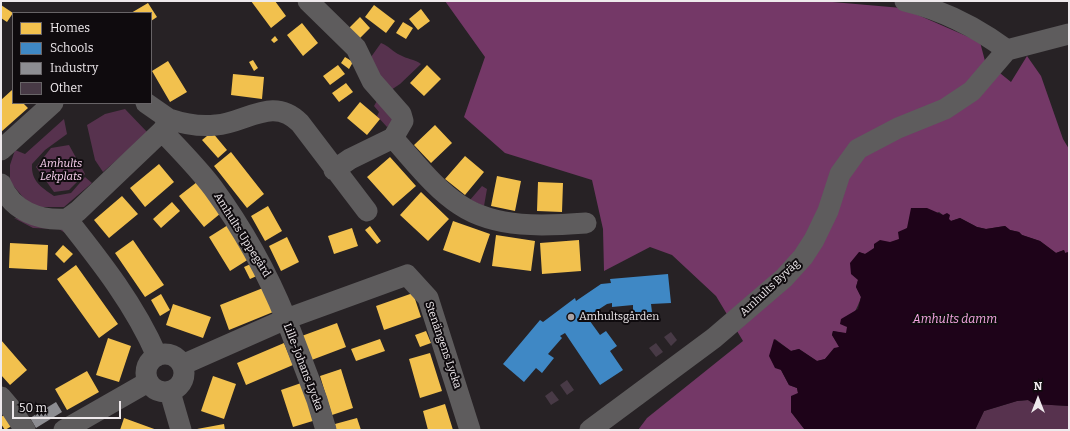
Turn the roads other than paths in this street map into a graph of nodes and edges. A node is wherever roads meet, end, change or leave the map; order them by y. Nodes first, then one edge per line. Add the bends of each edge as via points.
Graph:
1 (308, 1) edge
2 (905, 1) edge
3 (1069, 34) edge
4 (1007, 50) junction
5 (53, 104) edge
6 (147, 104) edge
7 (166, 125) junction
8 (393, 138) junction
9 (1, 150) edge
10 (334, 170) junction
11 (4, 198) edge
12 (366, 211) dead end
13 (67, 219) junction
14 (586, 223) dead end
15 (286, 319) junction
16 (157, 356) junction
17 (182, 365) junction
18 (148, 382) junction
19 (170, 392) junction
20 (1, 397) edge
21 (25, 430) edge
22 (64, 430) edge
23 (181, 430) edge
24 (326, 430) edge
25 (470, 430) edge
26 (590, 430) edge

1 - 8 street via 356,48 372,81 400,114 403,121
2 - 4 street via 960,20
3 - 4 street
4 - 26 street, Amhults Byväg via 972,90 945,109 898,128 858,149 840,174 828,211 814,240 803,258 784,278 714,338
5 - 9 street
6 - 7 street
7 - 10 street via 217,125 263,111 286,112 300,122
7 - 13 street
7 - 15 street, Amhults Uppegård via 232,215 269,278
8 - 10 street via 350,159
8 - 14 street via 448,196 461,206 497,220 524,224
10 - 12 street
11 - 13 street via 29,213 46,219
13 - 16 street via 112,275 144,327
15 - 17 street, Lille-Johans Lycka
15 - 24 street, Lille-Johans Lycka
15 - 25 street, Stenängens Lycka via 407,275 428,298
16 - 17 street via 172,356
16 - 18 street via 147,369
17 - 19 street via 182,383
18 - 19 street via 157,391
18 - 22 street
19 - 23 street
20 - 21 street

